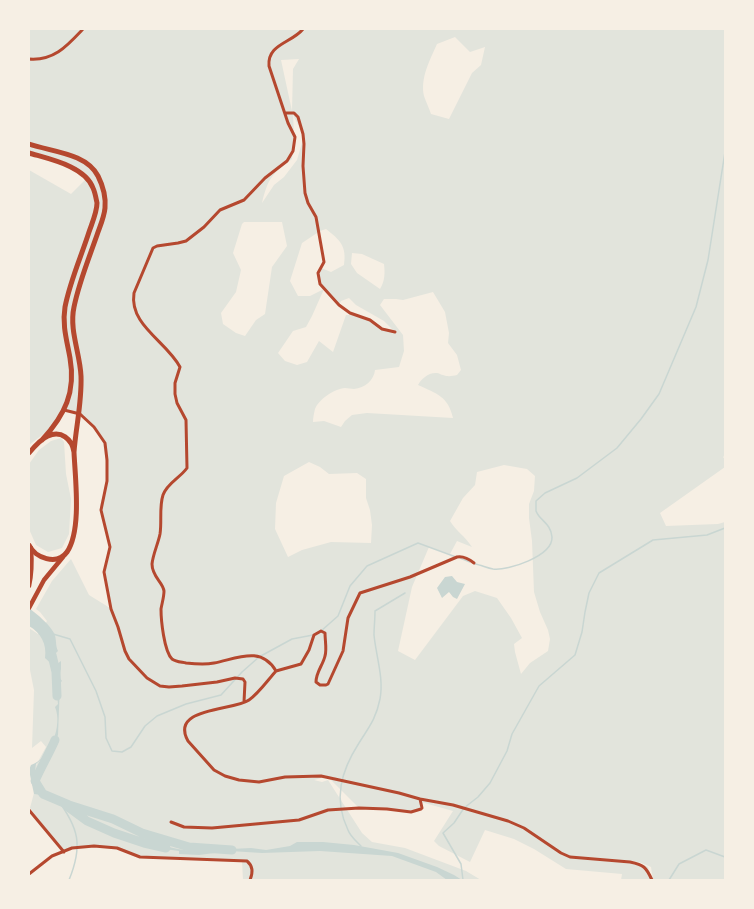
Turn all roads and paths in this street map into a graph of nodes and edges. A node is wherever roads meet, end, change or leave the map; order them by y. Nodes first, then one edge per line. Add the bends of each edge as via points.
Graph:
1 (83, 29) edge
2 (303, 29) edge
3 (29, 59) edge
4 (285, 113) junction
5 (29, 144) edge
6 (29, 153) edge
7 (395, 332) dead end
8 (64, 410) junction
9 (80, 414) junction
10 (42, 440) junction
11 (74, 452) junction
12 (29, 453) edge
13 (30, 546) edge
14 (66, 553) junction
15 (474, 562) dead end
16 (29, 586) edge
17 (29, 608) edge
18 (276, 671) junction
19 (244, 702) junction
20 (420, 798) junction
21 (29, 810) edge
22 (171, 822) dead end
23 (64, 852) junction
24 (29, 874) edge
25 (250, 880) edge
26 (652, 880) edge

1 - 3 street via 54,56 38,60
2 - 4 street via 298,35 273,50 269,58 269,66
4 - 7 street via 298,117 303,134 303,183 308,203 316,217 324,262 318,273 320,284 339,305 370,320 382,329
4 - 18 street via 295,137 288,161 265,178 244,200 220,210 186,241 152,248 133,301 135,312 143,324 175,358 180,367 175,383 175,394 187,422 187,468 170,484 164,494 160,533 152,564 153,573 164,589 161,616 168,653 172,659 179,662 201,664 212,664 241,656 260,657 269,661
5 - 9 highway via 77,157 89,164 104,188 103,216 80,282 74,308 74,339 81,377
6 - 8 highway via 82,173 93,187 97,202 68,290 65,308 64,326 72,376
8 - 9 street
8 - 10 highway via 52,430
9 - 11 highway
9 - 19 street via 94,426 105,443 107,481 101,510 110,547 104,572 111,609 128,659 147,678 160,686 208,684 243,678
10 - 11 highway via 50,435 64,436 71,442
10 - 12 highway
11 - 14 highway via 75,531
13 - 14 highway via 37,555 46,559 56,559
13 - 16 main road via 32,574
14 - 17 main road via 44,580
15 - 18 street via 458,557 410,577 360,593 348,618 343,651 328,684 320,685 316,682 326,651 325,633 320,631 314,635 301,664
18 - 19 street via 249,700
19 - 20 street via 197,715 186,723 185,735 188,741 218,773 254,782 290,776 330,777
20 - 22 street via 421,810 413,812 387,808 328,810 299,820 212,828 184,827
20 - 26 street via 508,821 570,857 640,864 646,868
21 - 23 street
23 - 24 street via 43,862
23 - 25 street via 72,848 94,846 117,848 140,857 242,860 250,864

